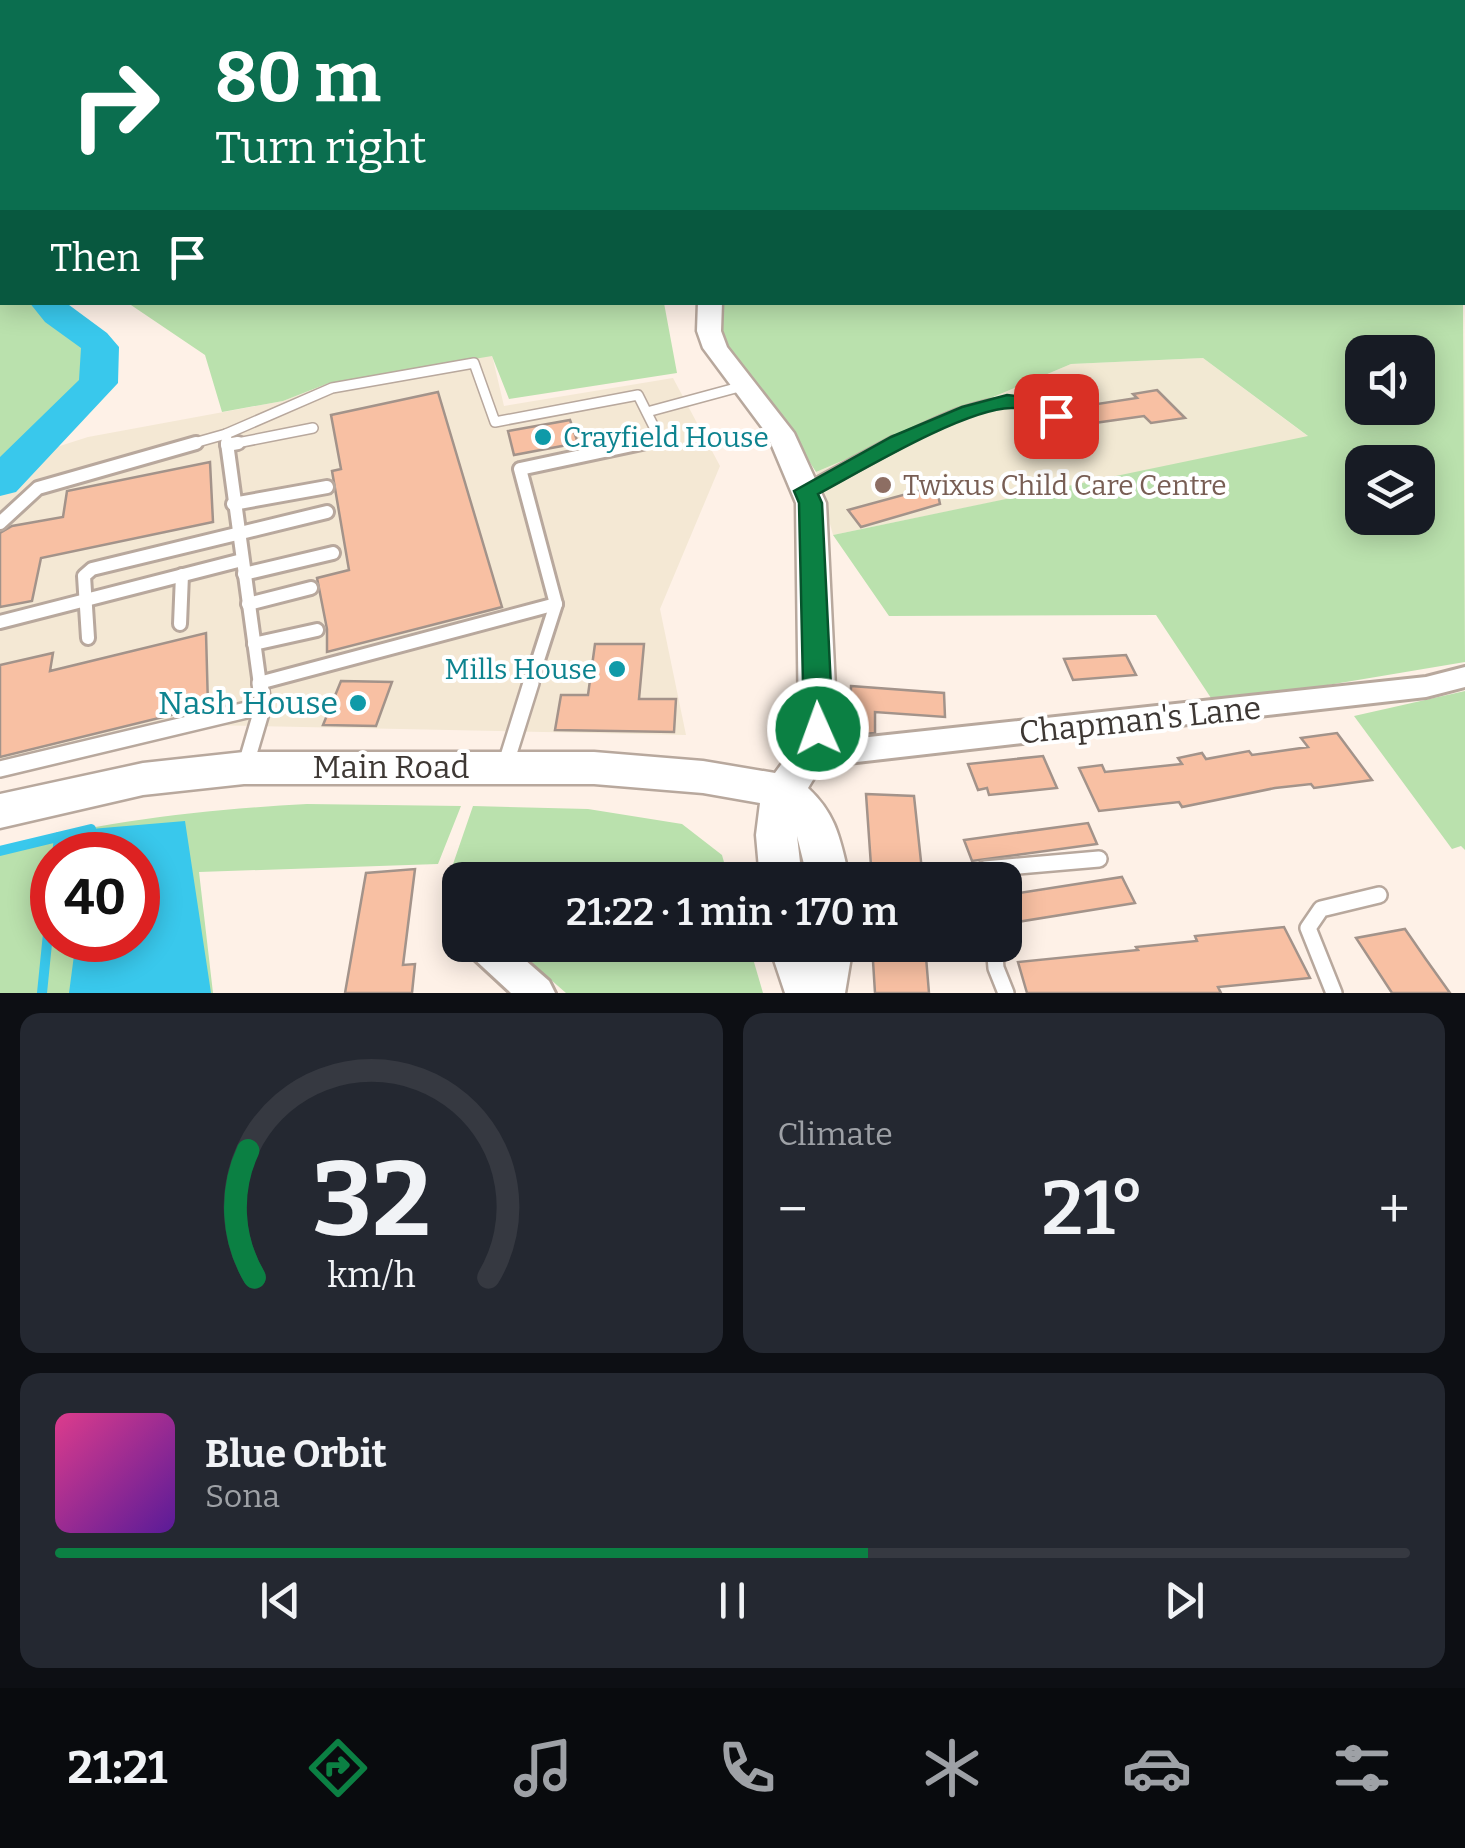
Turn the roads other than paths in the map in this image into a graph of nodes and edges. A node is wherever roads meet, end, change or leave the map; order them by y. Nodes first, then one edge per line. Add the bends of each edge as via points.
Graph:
1 (710, 305) edge
2 (744, 386) junction
3 (646, 412) junction
4 (1075, 424) dead end
5 (312, 428) dead end
6 (227, 440) junction
7 (327, 487) dead end
8 (806, 491) junction
9 (233, 504) junction
10 (327, 512) dead end
11 (0, 523) edge
12 (238, 534) junction
13 (333, 553) dead end
14 (243, 567) junction
15 (182, 575) junction
16 (311, 588) dead end
17 (84, 600) junction
18 (248, 604) junction
19 (556, 604) junction
20 (0, 622) edge
21 (180, 624) dead end
22 (317, 630) dead end
23 (88, 638) dead end
24 (254, 644) junction
25 (1465, 677) edge
26 (260, 683) junction
27 (263, 706) junction
28 (813, 755) junction
29 (504, 766) junction
30 (244, 768) junction
31 (0, 769) edge
32 (784, 792) junction
33 (0, 811) edge
34 (1099, 859) dead end
35 (779, 862) edge
36 (825, 862) edge
37 (1022, 866) edge
38 (1379, 895) dead end
39 (502, 962) edge
40 (798, 962) edge
41 (827, 962) edge
42 (995, 962) edge
43 (538, 993) edge
44 (808, 993) edge
45 (822, 993) edge
46 (1006, 993) edge
47 (1334, 993) edge

1 - 2 street via 715,348
2 - 3 lane
2 - 8 street via 780,432
3 - 6 lane via 638,396 495,422 474,363 332,388
3 - 19 lane via 660,440 520,469
4 - 8 lane via 1028,402 1007,401 898,442
5 - 6 lane
6 - 9 lane
6 - 11 lane via 38,488
7 - 9 lane
8 - 28 street via 818,729
9 - 12 lane
10 - 12 lane
12 - 14 lane
12 - 17 lane via 92,570 84,576
13 - 14 lane
14 - 15 lane
14 - 18 lane
15 - 17 lane
15 - 21 lane
16 - 18 lane
17 - 20 lane
17 - 23 lane
18 - 24 lane
19 - 26 lane
19 - 29 lane
22 - 24 lane
24 - 26 lane
25 - 28 street, Chapman's Lane via 1426,687
26 - 27 lane
27 - 30 lane
27 - 31 lane
28 - 32 street
29 - 30 street, Main Road
29 - 32 street, Main Road via 684,776
30 - 33 street, Main Road via 143,779
32 - 35 street via 776,824
32 - 36 street via 814,819
34 - 37 lane
38 - 47 lane via 1321,909 1308,928
39 - 43 street
40 - 44 street
41 - 45 street
42 - 46 lane

